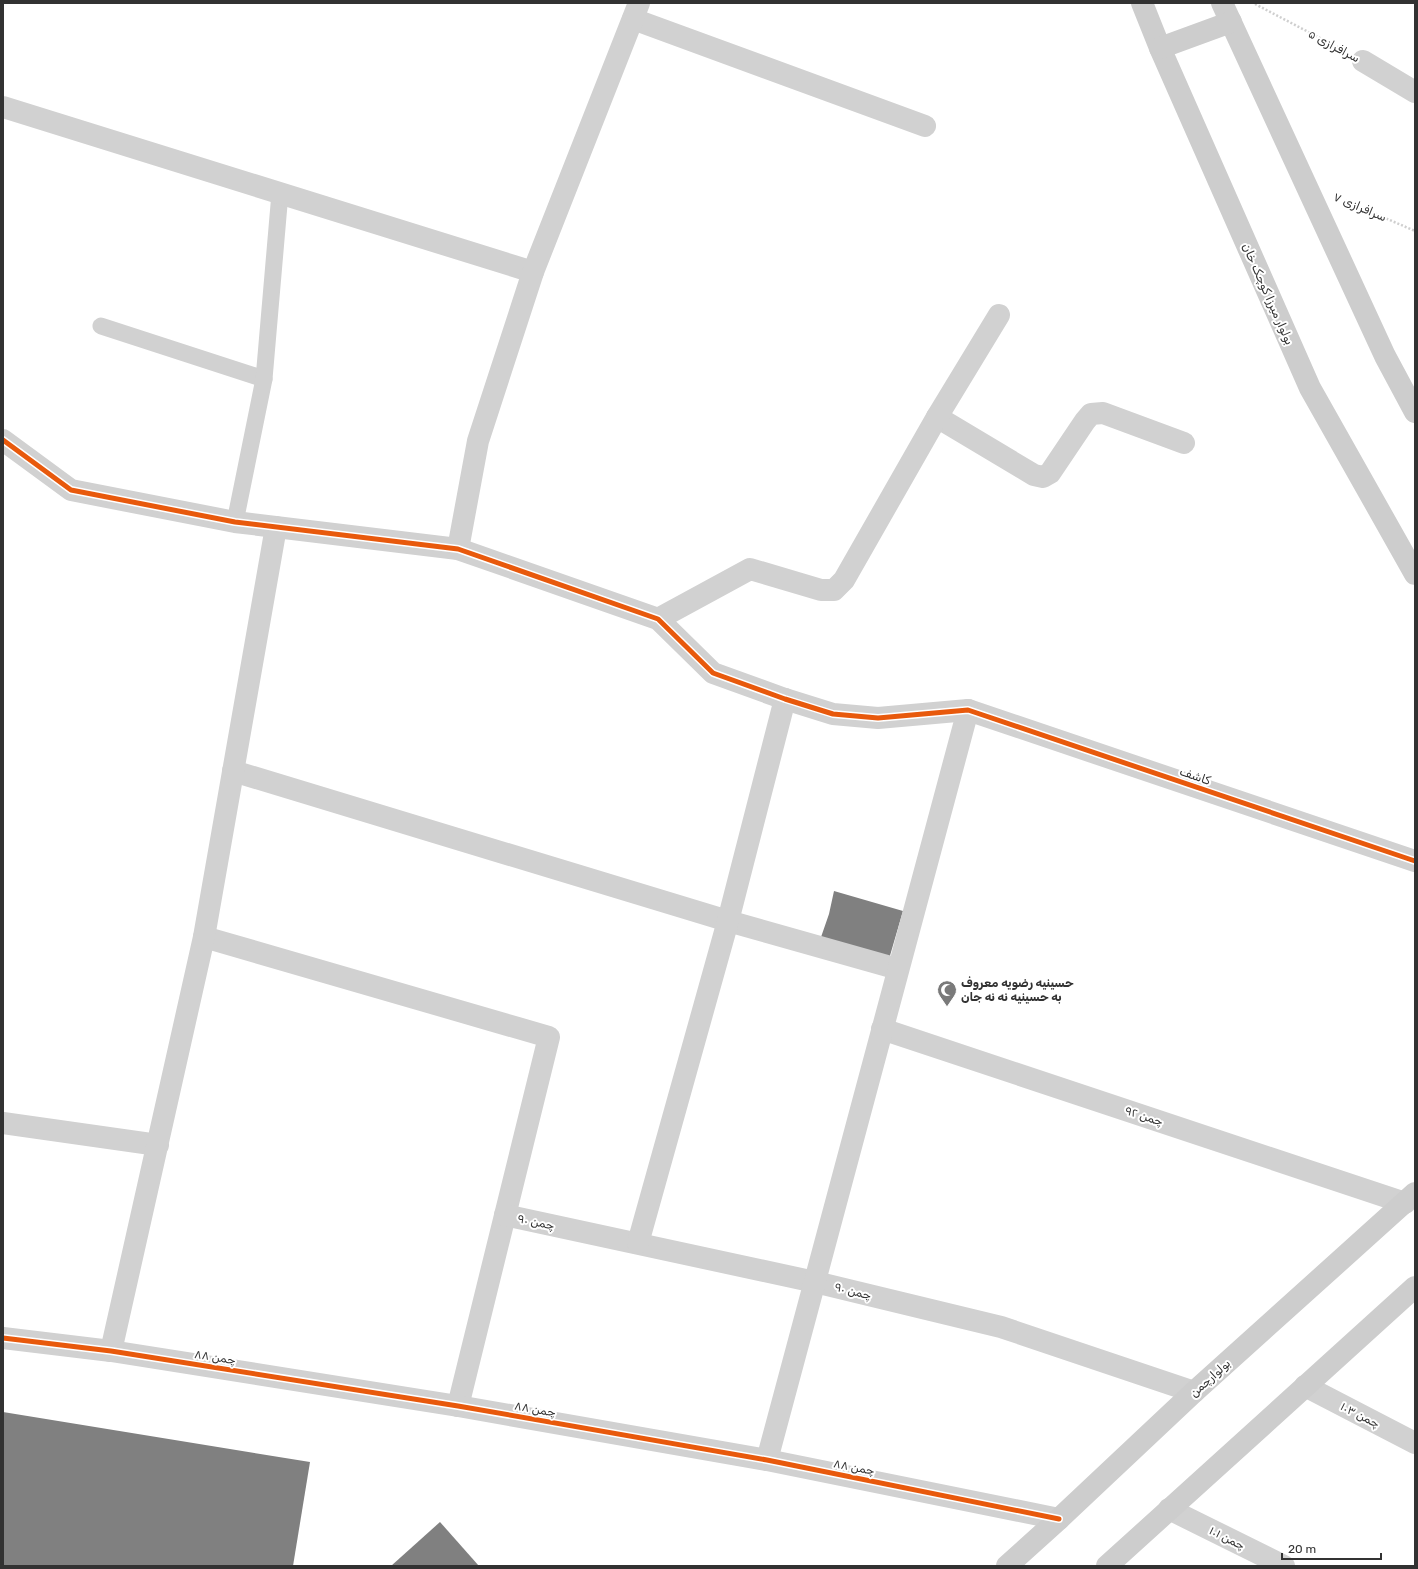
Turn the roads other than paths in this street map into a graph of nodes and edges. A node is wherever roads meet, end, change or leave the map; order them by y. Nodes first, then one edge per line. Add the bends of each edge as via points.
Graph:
1 (1142, 3) edge
2 (636, 11) edge
3 (1226, 12) edge
4 (1160, 48) junction
5 (1363, 61) road end
6 (1415, 92) edge
7 (3, 107) edge
8 (925, 126) dead end
9 (280, 193) junction
10 (532, 272) junction
11 (999, 315) dead end
12 (101, 326) dead end
13 (264, 379) junction
14 (1415, 412) edge
15 (937, 417) junction
16 (3, 440) edge
17 (1184, 443) dead end
18 (235, 522) junction
19 (276, 527) junction
20 (458, 549) junction
21 (1415, 574) edge
22 (658, 619) junction
23 (785, 700) junction
24 (968, 710) junction
25 (233, 771) junction
26 (1415, 861) edge
27 (728, 921) junction
28 (204, 937) junction
29 (898, 969) junction
30 (882, 1029) junction
31 (3, 1123) edge
32 (158, 1145) junction
33 (1410, 1198) edge
34 (505, 1215) junction
35 (638, 1243) junction
36 (815, 1282) junction
37 (1415, 1286) edge
38 (3, 1338) edge
39 (111, 1351) junction
40 (1305, 1386) junction
41 (1194, 1392) junction
42 (458, 1406) junction
43 (1415, 1443) edge
44 (767, 1460) junction
45 (1169, 1509) junction
46 (1059, 1519) junction
47 (1007, 1566) edge
48 (1107, 1566) edge
49 (1284, 1566) edge

1 - 4 main road, بولوار میرزا کوچک خان
2 - 8 street
2 - 10 street
3 - 4 main road
3 - 14 main road via 1385,356
4 - 21 main road, بولوار میرزا کوچک خان via 1310,388
5 - 6 street, سرافرازی ۵
7 - 9 street
9 - 10 street
9 - 13 lane
10 - 20 street via 478,441
11 - 15 street
12 - 13 lane
13 - 18 lane
15 - 17 street via 1034,475 1043,477 1050,473 1091,414 1102,413
15 - 22 street via 844,580 834,590 821,590 750,569
16 - 18 street via 71,490
18 - 19 street
19 - 20 street
19 - 25 street
20 - 22 street
22 - 23 street via 713,673
23 - 24 street via 833,714 878,718
23 - 27 street
24 - 26 street, کاشف
24 - 29 street
25 - 27 street
25 - 28 street
27 - 29 street
27 - 35 street
28 - 32 street
28 - 34 street via 549,1037
29 - 30 street
30 - 33 street, چمن ۹۲
30 - 36 street
31 - 32 street
32 - 39 street
33 - 41 main road, بولوارچمن
34 - 35 street, چمن ۹۰
34 - 42 street
35 - 36 street, چمن ۹۰
36 - 41 street, چمن ۹۰ via 1001,1327
36 - 44 street
37 - 40 main road
38 - 39 street, چمن ۸۸
39 - 42 street, چمن ۸۸
40 - 43 street, چمن ۱۰۳
40 - 45 main road
41 - 46 main road, بولوارچمن
42 - 44 street, چمن ۸۸
44 - 46 street, چمن ۸۸
45 - 48 main road
45 - 49 street, چمن ۱۰۱
46 - 47 main road, بولوارچمن

